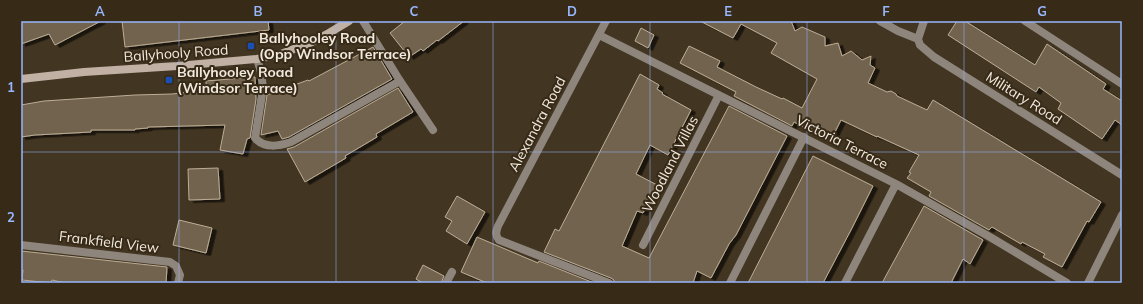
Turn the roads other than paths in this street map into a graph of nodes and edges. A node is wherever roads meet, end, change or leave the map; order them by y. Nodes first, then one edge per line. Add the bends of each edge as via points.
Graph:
1 (349, 21) edge
2 (363, 21) edge
3 (606, 21) edge
4 (880, 21) edge
5 (924, 21) edge
6 (1026, 21) edge
7 (599, 35) junction
8 (918, 39) junction
9 (257, 59) junction
10 (21, 79) edge
11 (400, 81) junction
12 (1122, 84) edge
13 (719, 95) junction
14 (433, 130) dead end
15 (804, 138) junction
16 (1122, 175) edge
17 (896, 184) junction
18 (1122, 215) edge
19 (21, 245) edge
20 (643, 245) dead end
21 (452, 272) dead end
22 (178, 283) edge
23 (446, 283) edge
24 (609, 283) edge
25 (730, 283) edge
26 (845, 283) edge
27 (1067, 283) edge
28 (1088, 283) edge

1 - 9 main road, Ballyhooly Road via 312,42 281,54
2 - 11 street
3 - 7 street, Alexandra Road
4 - 8 street
5 - 8 street
6 - 12 street
7 - 13 street, Victoria Terrace
7 - 24 street, Alexandra Road via 498,226 496,236 499,240
8 - 16 street, Military Road via 920,45 934,57
9 - 10 main road, Ballyhooly Road
9 - 11 street via 263,88 255,138 263,144 272,146 291,142
11 - 14 street
13 - 15 street, Victoria Terrace
13 - 20 street, Woodland Villas
15 - 17 street, Victoria Terrace
15 - 25 street
17 - 26 street
17 - 27 street, Victoria Terrace
18 - 28 street
19 - 22 street, Frankfield View via 170,262 176,266 180,275
21 - 23 street

